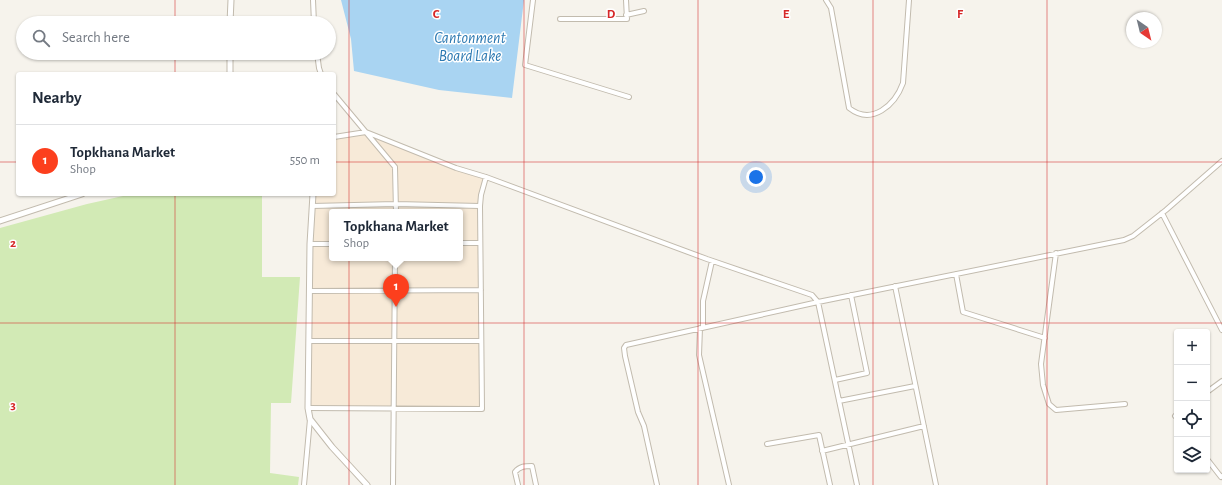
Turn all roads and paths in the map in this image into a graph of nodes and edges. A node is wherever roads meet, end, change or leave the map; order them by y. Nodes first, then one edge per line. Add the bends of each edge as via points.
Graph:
1 (231, 0) edge
2 (313, 0) edge
3 (533, 0) edge
4 (626, 0) edge
5 (826, 0) edge
6 (909, 0) edge
7 (644, 11) dead end
8 (626, 15) junction
9 (230, 16) edge
10 (314, 16) edge
11 (560, 19) dead end
12 (230, 60) edge
13 (318, 60) edge
14 (230, 72) edge
15 (320, 72) edge
16 (336, 96) edge
17 (629, 97) dead end
18 (366, 132) junction
19 (336, 137) edge
20 (1222, 161) edge
21 (486, 177) junction
22 (76, 196) edge
23 (313, 196) edge
24 (396, 204) junction
25 (312, 206) junction
26 (480, 206) junction
27 (396, 209) edge
28 (1162, 213) junction
29 (0, 221) edge
30 (463, 243) edge
31 (480, 243) junction
32 (310, 244) junction
33 (329, 244) edge
34 (1056, 253) junction
35 (395, 261) edge
36 (712, 261) junction
37 (956, 274) junction
38 (895, 286) junction
39 (394, 290) junction
40 (481, 290) junction
41 (310, 291) junction
42 (850, 295) junction
43 (818, 302) junction
44 (702, 328) junction
45 (1222, 330) edge
46 (1045, 338) junction
47 (394, 340) junction
48 (309, 341) junction
49 (481, 341) junction
50 (835, 380) junction
51 (1222, 381) edge
52 (915, 386) junction
53 (1210, 390) edge
54 (839, 401) junction
55 (1125, 404) dead end
56 (308, 408) junction
57 (393, 408) junction
58 (310, 419) junction
59 (924, 426) junction
60 (767, 444) dead end
61 (849, 444) junction
62 (822, 451) junction
63 (1210, 463) edge
64 (1222, 476) edge
65 (304, 485) edge
66 (367, 485) edge
67 (393, 485) edge
68 (518, 485) edge
69 (536, 485) edge
70 (657, 485) edge
71 (729, 485) edge
72 (830, 485) edge
73 (857, 485) edge
74 (936, 485) edge

1 - 9 street
2 - 10 street
3 - 17 street via 525,65
4 - 8 street
5 - 6 street via 830,8 849,108 865,116 876,114 900,91 903,83
7 - 8 street
8 - 11 street via 627,19
12 - 14 street
13 - 15 street
16 - 18 street
18 - 19 street
18 - 21 street via 456,168
18 - 24 street via 395,167
20 - 28 street
21 - 26 street
21 - 36 street
22 - 29 street
23 - 25 street
24 - 25 street
24 - 26 street
24 - 27 street
25 - 32 street
26 - 31 street
28 - 34 street via 1124,240
28 - 45 street
30 - 31 street
31 - 40 street
32 - 33 street
32 - 41 street
34 - 37 street
34 - 46 street
35 - 39 street
36 - 43 street via 812,295
36 - 44 street via 703,300
37 - 38 street
37 - 46 street via 963,312
38 - 42 street
38 - 52 street
39 - 40 street
39 - 41 street
39 - 47 street
40 - 49 street
41 - 48 street
42 - 43 street
42 - 50 street via 867,372
43 - 44 street
43 - 50 street
44 - 70 street via 626,345 624,348
44 - 71 street via 699,355
46 - 55 street via 1041,364 1043,385 1049,404 1056,410
47 - 48 street
47 - 49 street
47 - 57 street
48 - 56 street
49 - 57 street via 482,408
50 - 54 street
51 - 53 street
52 - 54 street
52 - 59 street
54 - 61 street
56 - 57 street
56 - 58 street
57 - 67 street
58 - 65 street
58 - 66 street
59 - 61 street
59 - 74 street
60 - 62 street via 819,435
61 - 62 street
61 - 73 street
62 - 72 street
63 - 64 street
68 - 69 street via 515,472 519,468 532,466

